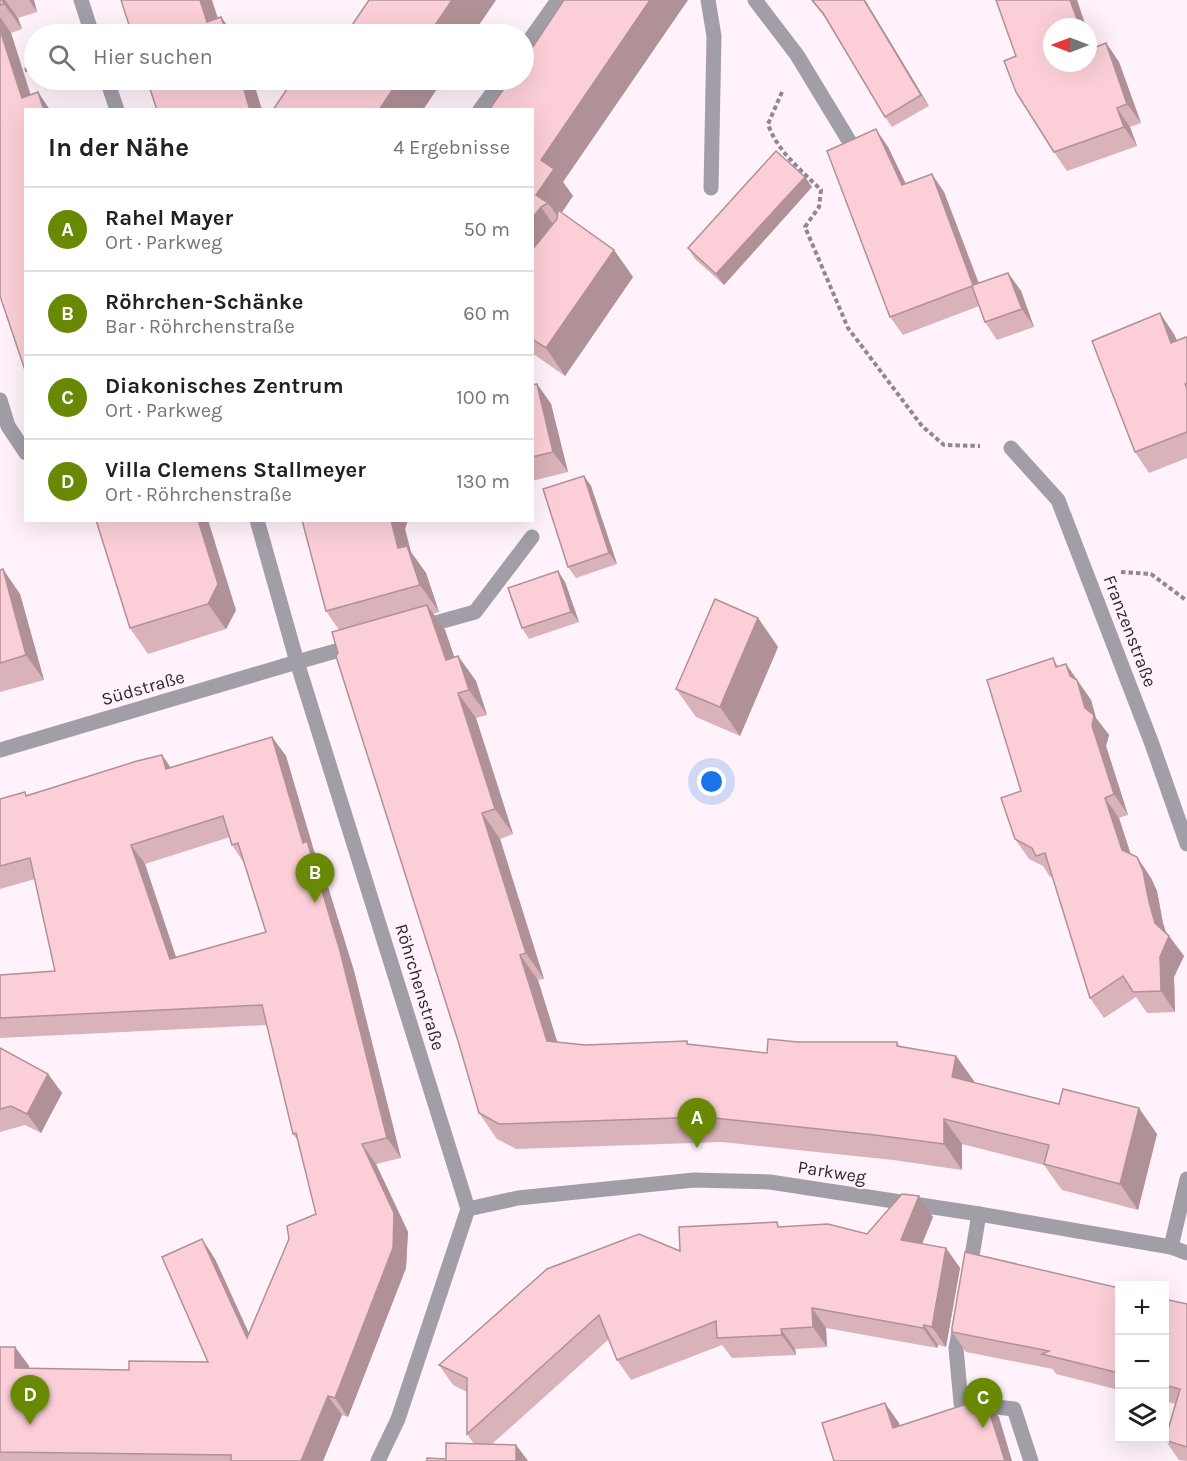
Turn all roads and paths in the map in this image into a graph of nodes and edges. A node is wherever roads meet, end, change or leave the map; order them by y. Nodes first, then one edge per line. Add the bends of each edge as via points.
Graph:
1 (81, 0) edge
2 (558, 0) edge
3 (708, 0) edge
4 (755, 0) edge
5 (89, 24) edge
6 (534, 34) edge
7 (24, 71) edge
8 (9, 77) edge
9 (110, 90) edge
10 (495, 90) edge
11 (116, 108) edge
12 (481, 108) edge
13 (772, 136) dead end
14 (851, 144) edge
15 (711, 188) dead end
16 (0, 400) edge
17 (1011, 448) joint
18 (24, 450) edge
19 (258, 522) edge
20 (532, 537) dead end
21 (1085, 568) junction
22 (1187, 601) edge
23 (408, 631) edge
24 (375, 640) edge
25 (297, 662) junction
26 (0, 750) edge
27 (1187, 844) edge
28 (1187, 1179) edge
29 (468, 1209) junction
30 (979, 1215) junction
31 (1171, 1247) junction
32 (1187, 1254) edge
33 (378, 1461) edge
34 (1031, 1461) edge

1 - 5 street
2 - 6 street
3 - 15 street via 714,36
4 - 14 street via 797,56
7 - 8 path
9 - 11 street
10 - 12 street
13 - 17 path via 821,190 819,207 805,227 848,328 922,426 944,445
16 - 18 street via 8,426
17 - 21 street, Franzenstraße via 1058,500
19 - 25 street, Röhrchenstraße
20 - 23 street via 475,612
21 - 22 path via 1151,574
21 - 27 street, Franzenstraße
24 - 25 street, Südstraße
25 - 26 street, Südstraße
25 - 29 street, Röhrchenstraße
28 - 31 street
29 - 30 street, Parkweg via 518,1198 694,1180 770,1182
29 - 33 street via 398,1419
30 - 31 street, Parkweg
30 - 34 street via 956,1348 961,1403 1014,1409
31 - 32 street, Parkweg

